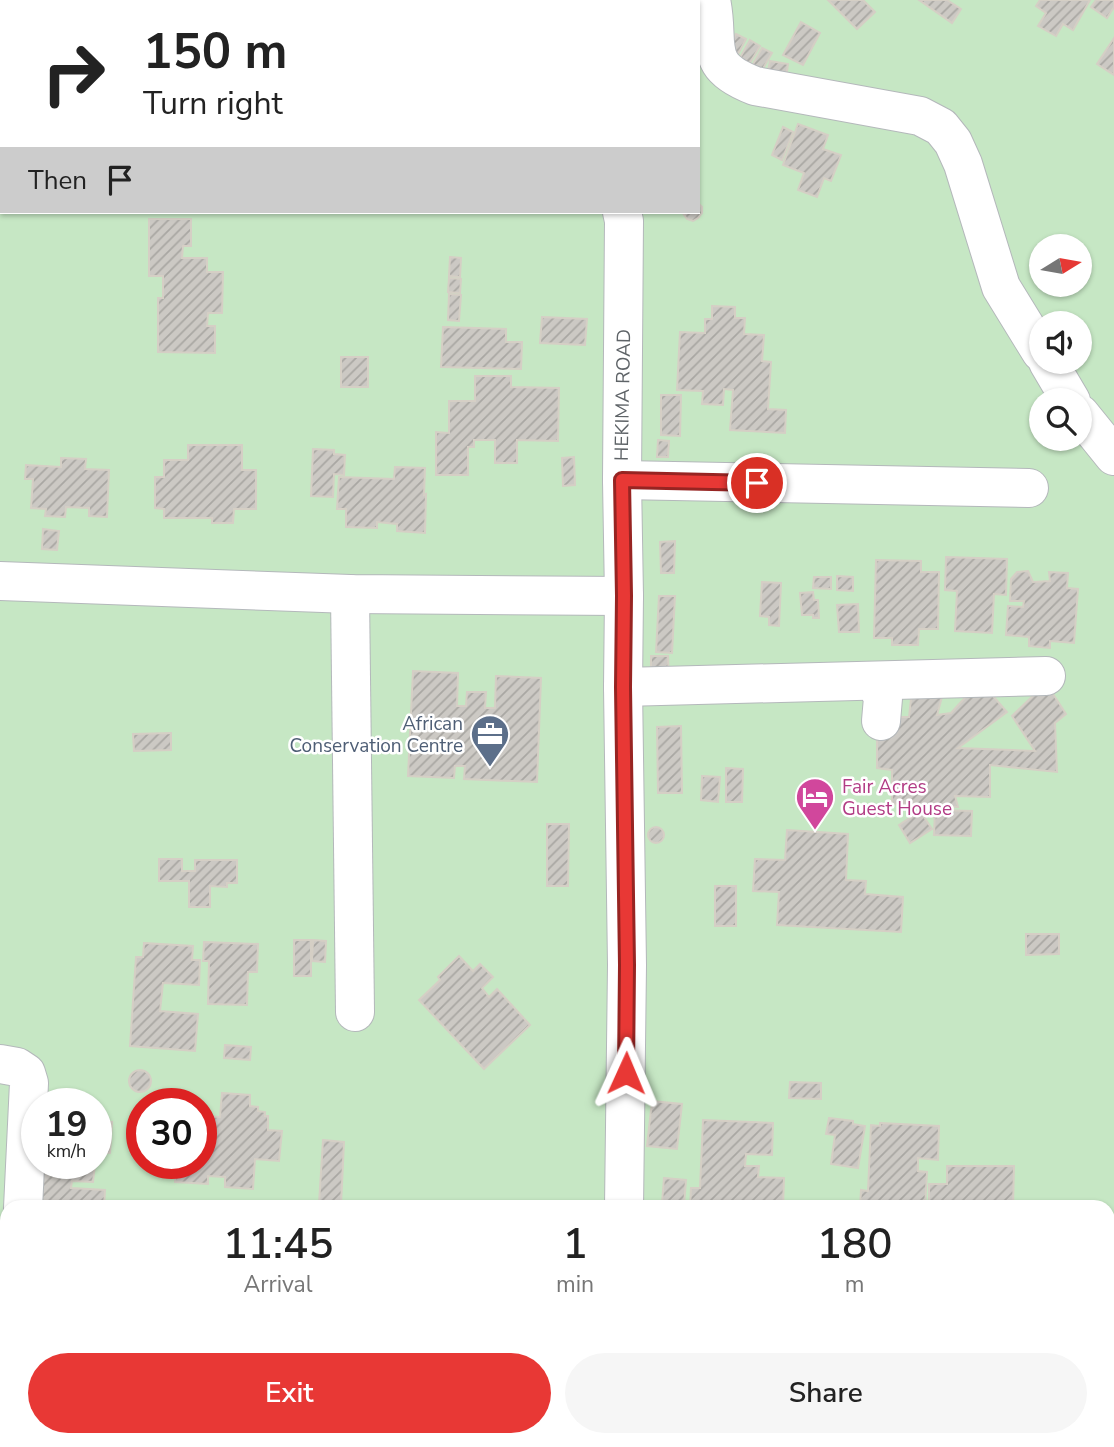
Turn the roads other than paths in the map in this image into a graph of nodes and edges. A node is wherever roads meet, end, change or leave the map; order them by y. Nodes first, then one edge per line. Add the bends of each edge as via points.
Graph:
1 (710, 0) edge
2 (622, 214) edge
3 (1029, 332) edge
4 (1092, 429) edge
5 (1114, 456) edge
6 (622, 480) junction
7 (1029, 488) dead end
8 (0, 581) edge
9 (350, 594) junction
10 (624, 596) junction
11 (1046, 676) dead end
12 (874, 681) junction
13 (623, 687) junction
14 (881, 721) dead end
15 (355, 1012) dead end
16 (0, 1064) edge
17 (23, 1200) edge
18 (624, 1200) edge

1 - 3 street via 716,53 736,79 920,116 941,127 963,164 1001,287
2 - 6 street, HEKIMA ROAD
4 - 5 street
6 - 7 street
6 - 10 street, HEKIMA ROAD
8 - 9 street
9 - 10 street
9 - 15 street
10 - 13 street, HEKIMA ROAD
11 - 12 street
12 - 13 street
12 - 14 street via 883,698
13 - 18 street, HEKIMA ROAD
16 - 17 street via 17,1067 26,1073 29,1083

